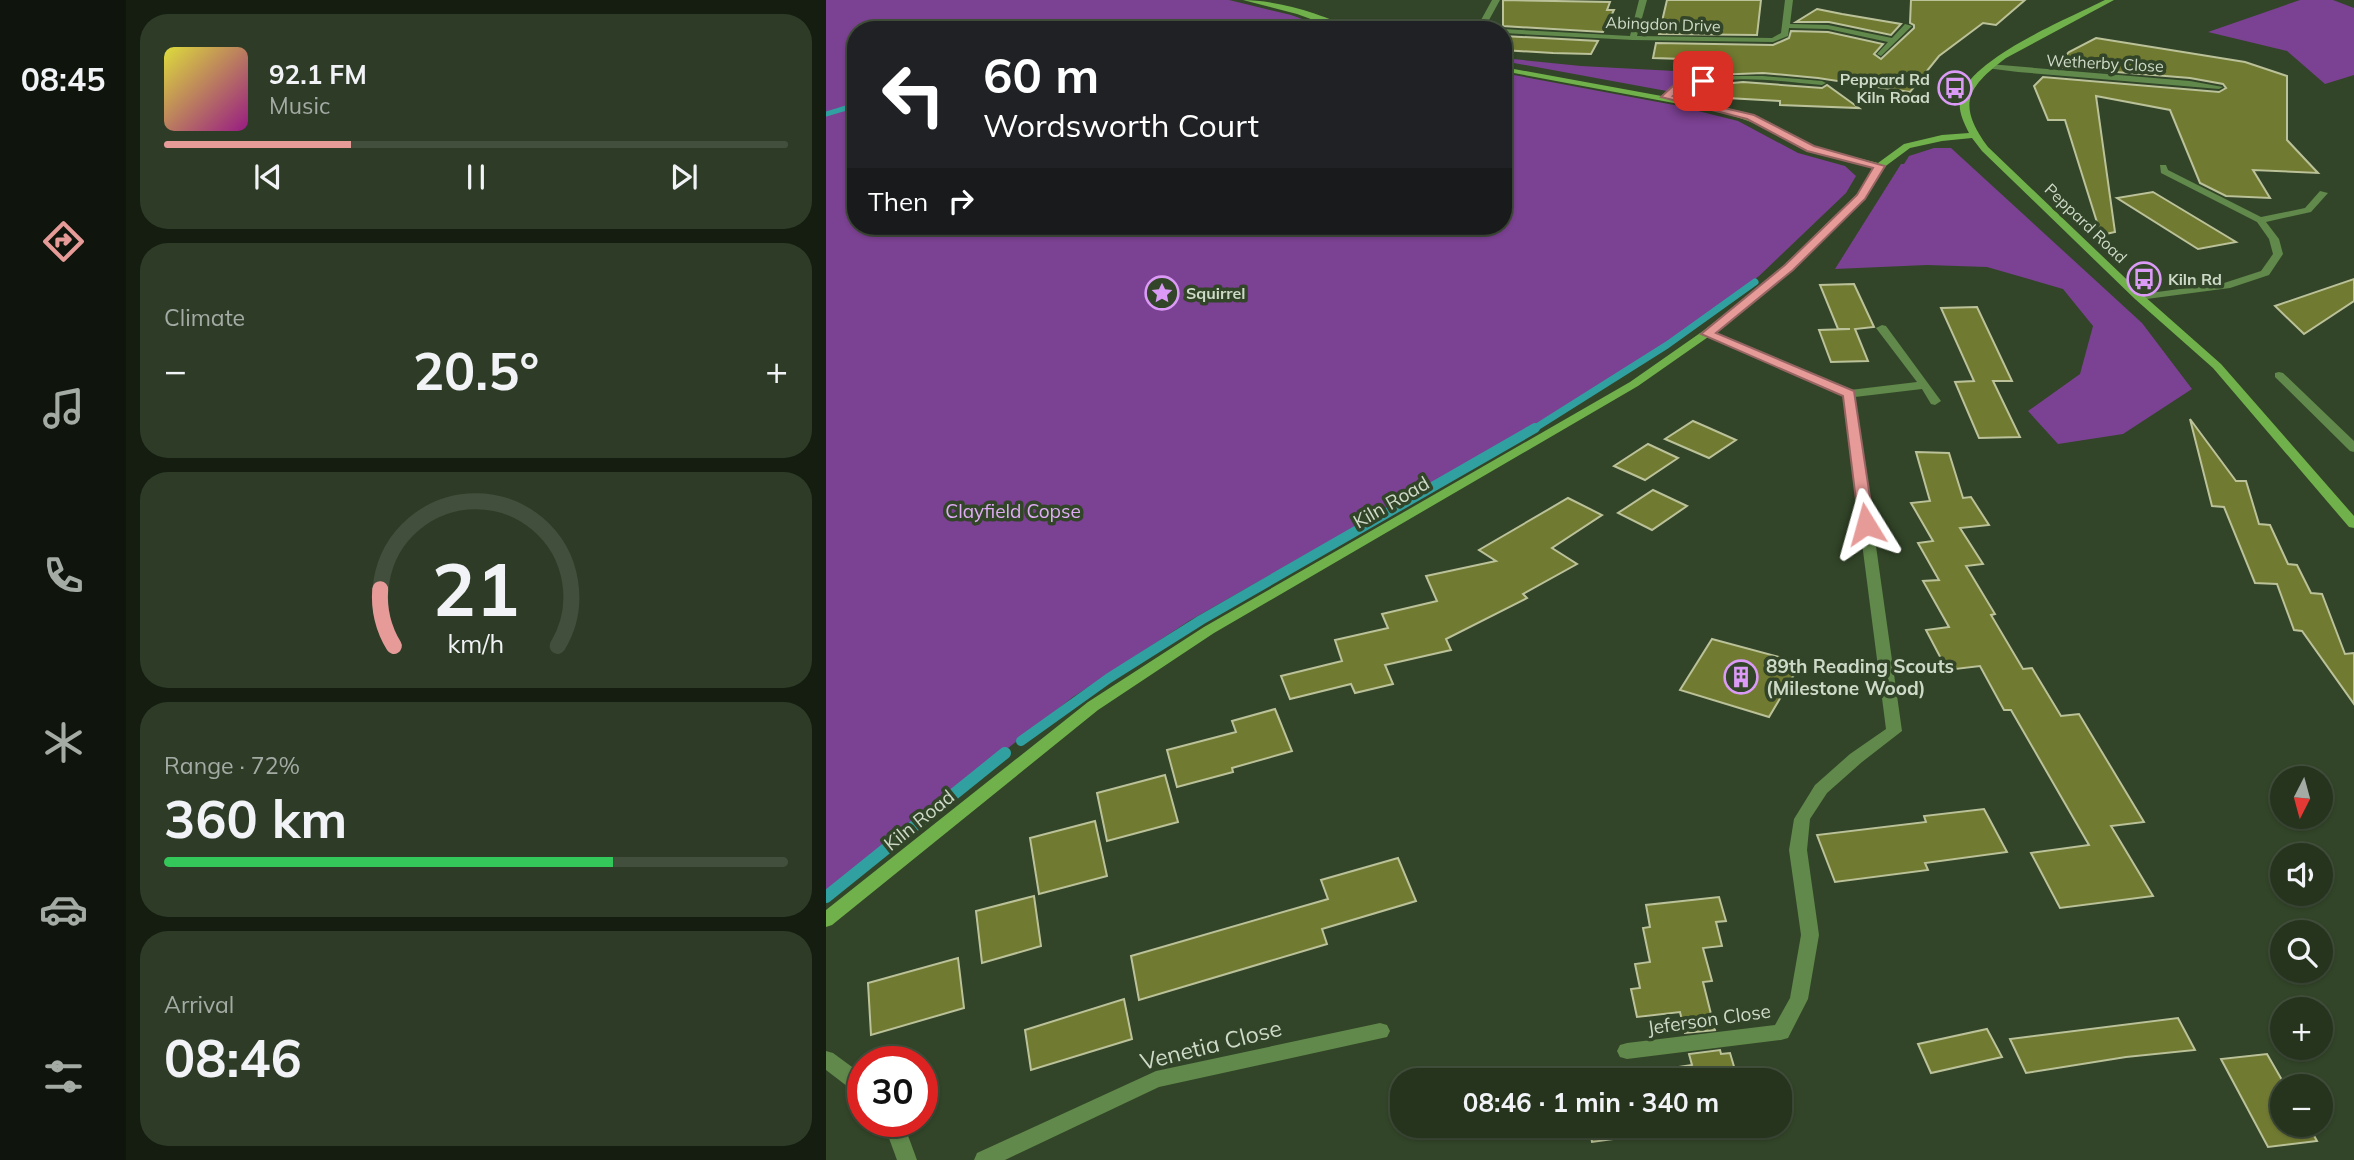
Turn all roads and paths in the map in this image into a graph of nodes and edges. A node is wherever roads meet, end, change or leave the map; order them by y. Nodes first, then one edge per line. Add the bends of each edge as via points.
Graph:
1 (1247, 0) edge
2 (1496, 0) edge
3 (1643, 0) edge
4 (1789, 0) edge
5 (2110, 0) edge
6 (1324, 21) edge
7 (1486, 21) edge
8 (1785, 26) junction
9 (1908, 26) dead end
10 (1512, 31) edge
11 (1633, 38) junction
12 (1894, 41) junction
13 (1881, 54) dead end
14 (1989, 66) junction
15 (1512, 71) edge
16 (1822, 83) dead end
17 (2219, 87) dead end
18 (1666, 97) junction
19 (1974, 135) junction
20 (1880, 166) junction
21 (2163, 167) dead end
22 (2323, 192) dead end
23 (2260, 220) junction
24 (2139, 297) junction
25 (1882, 328) dead end
26 (1707, 334) junction
27 (2279, 375) dead end
28 (1925, 385) junction
29 (1849, 394) junction
30 (1935, 401) dead end
31 (2354, 448) edge
32 (2354, 524) edge
33 (826, 920) edge
34 (1380, 1031) dead end
35 (1627, 1051) dead end
36 (826, 1059) edge
37 (847, 1075) edge
38 (899, 1137) edge
39 (907, 1160) edge
40 (984, 1160) edge

1 - 6 street
2 - 7 street
3 - 11 street
4 - 8 street
5 - 14 street
8 - 11 street, Abingdon Drive via 1785,34 1762,41
8 - 12 street via 1828,27
9 - 12 street
10 - 11 street, Abingdon Drive
12 - 13 street
14 - 17 street, Wetherby Close
14 - 19 street via 1972,79 1966,94 1964,114
15 - 18 street
16 - 18 street via 1741,77 1678,87
18 - 20 street via 1751,117 1811,149
19 - 20 street, Kiln Road via 1907,146
19 - 24 street, Peppard Road
20 - 26 street, Kiln Road via 1861,196 1798,258
21 - 23 street
22 - 23 street via 2308,210
23 - 24 street via 2278,254 2265,273 2226,286
24 - 32 street, Peppard Road via 2217,366
25 - 28 street
26 - 29 street
26 - 33 street, Kiln Road via 1634,383 1209,630 1093,706
27 - 31 street
28 - 29 street
28 - 30 street
29 - 35 street, Jeferson Close via 1894,732 1821,789 1802,819 1798,850 1810,934 1799,999 1781,1032
34 - 40 street, Venetia Close via 1156,1079
36 - 37 street
38 - 39 street

